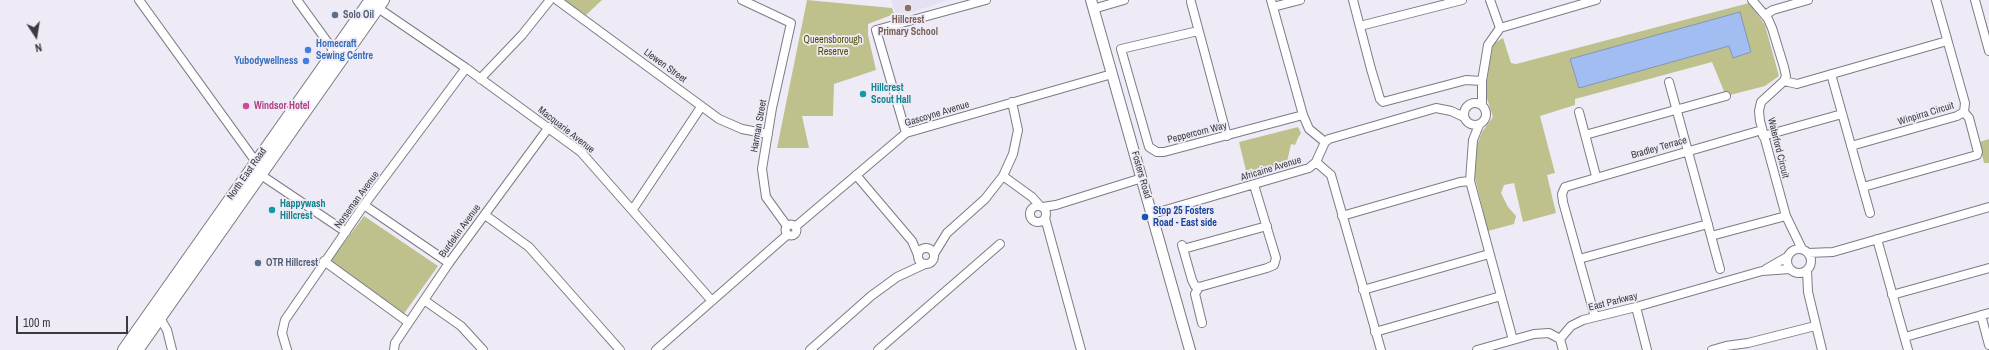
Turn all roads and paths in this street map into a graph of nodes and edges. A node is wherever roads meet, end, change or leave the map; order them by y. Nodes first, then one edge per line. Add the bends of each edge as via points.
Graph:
1 (139, 0) edge
2 (297, 0) edge
3 (550, 0) edge
4 (557, 0) edge
5 (742, 0) edge
6 (986, 0) edge
7 (1124, 0) edge
8 (1300, 0) edge
9 (1353, 0) edge
10 (1462, 0) edge
11 (1490, 0) edge
12 (1596, 0) edge
13 (1752, 0) edge
14 (1808, 0) edge
15 (1936, 0) edge
16 (1975, 0) edge
17 (975, 1) edge
18 (375, 2) edge
19 (1191, 2) dead end
20 (1440, 3) edge
21 (1092, 4) edge
22 (1272, 4) edge
23 (1570, 4) edge
24 (1764, 15) junction
25 (1360, 26) junction
26 (1500, 28) junction
27 (1198, 31) junction
28 (1948, 41) junction
29 (1989, 51) edge
30 (338, 54) junction
31 (466, 68) junction
32 (1112, 74) junction
33 (1831, 74) junction
34 (480, 79) junction
35 (1482, 81) junction
36 (1784, 81) junction
37 (1669, 82) dead end
38 (1481, 94) junction
39 (1726, 96) dead end
40 (1012, 102) junction
41 (1470, 105) junction
42 (1482, 106) junction
43 (701, 107) junction
44 (1677, 110) junction
45 (1451, 111) junction
46 (1579, 112) dead end
47 (1964, 112) junction
48 (1842, 114) junction
49 (1303, 115) junction
50 (1466, 120) junction
51 (1479, 125) junction
52 (549, 127) junction
53 (906, 133) junction
54 (1763, 133) junction
55 (768, 134) junction
56 (1585, 135) junction
57 (1227, 136) junction
58 (1473, 140) junction
59 (1325, 142) junction
60 (1851, 146) junction
61 (1688, 150) junction
62 (1316, 162) junction
63 (258, 168) junction
64 (856, 175) junction
65 (1003, 176) junction
66 (1596, 176) junction
67 (1142, 178) junction
68 (1470, 181) junction
69 (1254, 185) junction
70 (1863, 186) junction
71 (1032, 197) junction
72 (364, 206) junction
73 (1989, 207) edge
74 (633, 209) junction
75 (1031, 210) junction
76 (1043, 213) junction
77 (1870, 213) dead end
78 (1152, 214) junction
79 (484, 215) junction
80 (1342, 216) junction
81 (1787, 219) junction
82 (1708, 224) junction
83 (791, 226) junction
84 (1267, 226) junction
85 (346, 232) junction
86 (1711, 236) junction
87 (944, 238) junction
88 (1877, 239) junction
89 (912, 241) junction
90 (1000, 244) dead end
91 (926, 248) junction
92 (1805, 251) junction
93 (1832, 252) junction
94 (934, 254) junction
95 (1489, 254) junction
96 (1789, 254) junction
97 (918, 256) junction
98 (1579, 259) junction
99 (324, 261) junction
100 (449, 262) junction
101 (925, 264) junction
102 (1809, 268) junction
103 (1989, 268) edge
104 (1720, 269) dead end
105 (910, 270) junction
106 (1762, 271) junction
107 (1792, 271) junction
108 (1199, 287) junction
109 (1363, 290) junction
110 (1808, 292) junction
111 (1892, 295) junction
112 (1501, 296) junction
113 (424, 300) junction
114 (712, 301) junction
115 (1636, 307) junction
116 (1985, 314) edge
117 (156, 315) junction
118 (1595, 317) junction
119 (408, 322) junction
120 (1202, 323) dead end
121 (1815, 326) junction
122 (1375, 332) junction
123 (1905, 337) junction
124 (1560, 339) junction
125 (1513, 340) junction
126 (1989, 345) edge
127 (124, 350) edge
128 (137, 350) edge
129 (172, 350) edge
130 (287, 350) edge
131 (394, 350) edge
132 (483, 350) edge
133 (620, 350) edge
134 (656, 350) edge
135 (810, 350) edge
136 (879, 350) edge
137 (1081, 350) edge
138 (1190, 350) edge
139 (1381, 350) edge
140 (1476, 350) edge
141 (1563, 350) edge
142 (1647, 350) edge
143 (1712, 350) edge
144 (1822, 350) edge
145 (1908, 350) edge

1 - 63 street
2 - 30 street
3 - 34 street
4 - 43 street, Llewen Street
5 - 55 street, Harman Street via 791,23
6 - 17 street
7 - 21 street
8 - 22 street
9 - 25 street
10 - 20 street
11 - 26 street
12 - 23 street
13 - 24 street
14 - 24 street
15 - 28 street, Winpirra Circuit
16 - 29 street
17 - 53 street via 876,30
18 - 30 highway, North East Road
18 - 31 street, Macquarie Avenue
19 - 27 street
20 - 25 street
21 - 32 main road, Fosters Road
22 - 49 street
23 - 26 street
24 - 36 street via 1772,28 1784,67
25 - 35 street via 1376,88 1383,102 1466,80
26 - 35 street via 1488,45
27 - 57 street
27 - 57 street, Peppercorn Way via 1121,49 1149,146 1157,152 1164,152
28 - 33 street
28 - 47 street, Winpirra Circuit via 1965,103
30 - 63 highway, North East Road
31 - 34 street, Macquarie Avenue
31 - 72 street, Norseman Avenue
32 - 40 street, Gascoyne Avenue
32 - 67 main road, Fosters Road
33 - 36 street via 1796,84
33 - 48 street
34 - 52 street, Macquarie Avenue
35 - 38 street
36 - 54 street, Waterford Circuit via 1761,102 1759,111
37 - 44 street
38 - 41 street
38 - 42 street
39 - 44 street
40 - 53 street, Gascoyne Avenue
40 - 65 street via 1018,130 1013,154
41 - 42 street
41 - 45 street
41 - 50 street
42 - 51 street via 1486,116
43 - 55 street, Llewen Street via 719,119 742,129
43 - 74 street
44 - 56 street
44 - 61 street
45 - 50 street
45 - 59 street via 1436,108 1329,138
46 - 56 street
47 - 60 street, Winpirra Circuit
47 - 70 street via 1969,118 1978,152 1975,156
48 - 54 street, Bradley Terrace
48 - 60 street
49 - 57 street, Peppercorn Way
49 - 59 street via 1309,129
50 - 51 street via 1473,125
50 - 58 street
51 - 58 street
52 - 74 street, Macquarie Avenue via 581,152
52 - 79 street, Burdekin Avenue
53 - 64 street, Gascoyne Avenue
54 - 61 street, Bradley Terrace
54 - 81 street, Waterford Circuit
55 - 83 street, Harman Street via 762,169 766,197
56 - 66 street
58 - 68 street
59 - 62 street, Africaine Avenue
60 - 70 street
61 - 66 street, Bradley Terrace
61 - 82 street
62 - 69 street, Africaine Avenue via 1309,168
62 - 80 street via 1331,175
63 - 85 street
63 - 117 highway, North East Road
64 - 83 street, Gascoyne Avenue
64 - 89 street
65 - 71 street
65 - 87 street via 985,199
66 - 98 street, Bradley Terrace via 1571,184 1562,190
67 - 76 street via 1056,205
67 - 78 main road, Fosters Road
68 - 80 street
68 - 95 street
69 - 78 street, Africaine Avenue
69 - 84 street
70 - 77 street
71 - 75 street
71 - 76 street
72 - 85 street, Norseman Avenue
72 - 100 street
73 - 88 street
74 - 114 street, Macquarie Avenue
75 - 76 street via 1035,206
75 - 76 street via 1032,219
76 - 137 street
78 - 138 main road, Fosters Road
79 - 100 street, Burdekin Avenue
79 - 133 street via 529,247
80 - 109 street
81 - 86 street
81 - 92 street, Waterford Circuit
81 - 96 street, Waterford Circuit
82 - 86 street
82 - 98 street
83 - 114 street via 785,231 787,235
84 - 108 street via 1276,258 1274,265
84 - 108 street via 1183,247 1192,280 1195,286
85 - 99 street, Norseman Avenue
86 - 104 street
87 - 91 street
87 - 94 street
88 - 93 street
88 - 111 street
89 - 91 street
89 - 97 street
90 - 136 street
91 - 94 street
91 - 97 street
92 - 93 street
92 - 96 street via 1796,249
92 - 102 street via 1811,259
93 - 102 street
94 - 101 street via 932,261
95 - 109 street
95 - 112 street
96 - 106 street, East Parkway
96 - 107 street via 1787,263
97 - 101 street
97 - 105 street
98 - 118 street
99 - 119 street
99 - 130 street, Norseman Avenue via 284,320 282,333
100 - 113 street, Burdekin Avenue
101 - 105 street
102 - 107 street via 1801,273
102 - 110 street
103 - 111 street
105 - 135 street via 871,296
106 - 107 street, East Parkway
106 - 115 street, East Parkway
107 - 110 street
108 - 120 street via 1195,294
109 - 122 street
110 - 121 street
111 - 123 street
112 - 122 street
112 - 125 street
113 - 119 street, Burdekin Avenue
113 - 132 street via 461,326
114 - 134 street
115 - 118 street, East Parkway
115 - 142 street
116 - 123 street
116 - 126 street
117 - 127 highway, North East Road
117 - 128 highway, North East Road
117 - 129 street via 167,330
118 - 124 street, East Parkway via 1571,326
119 - 131 street, Burdekin Avenue via 395,343
121 - 143 street via 1748,344
121 - 144 street
122 - 139 street
123 - 145 street
124 - 125 street via 1549,333
124 - 141 street
125 - 140 street

